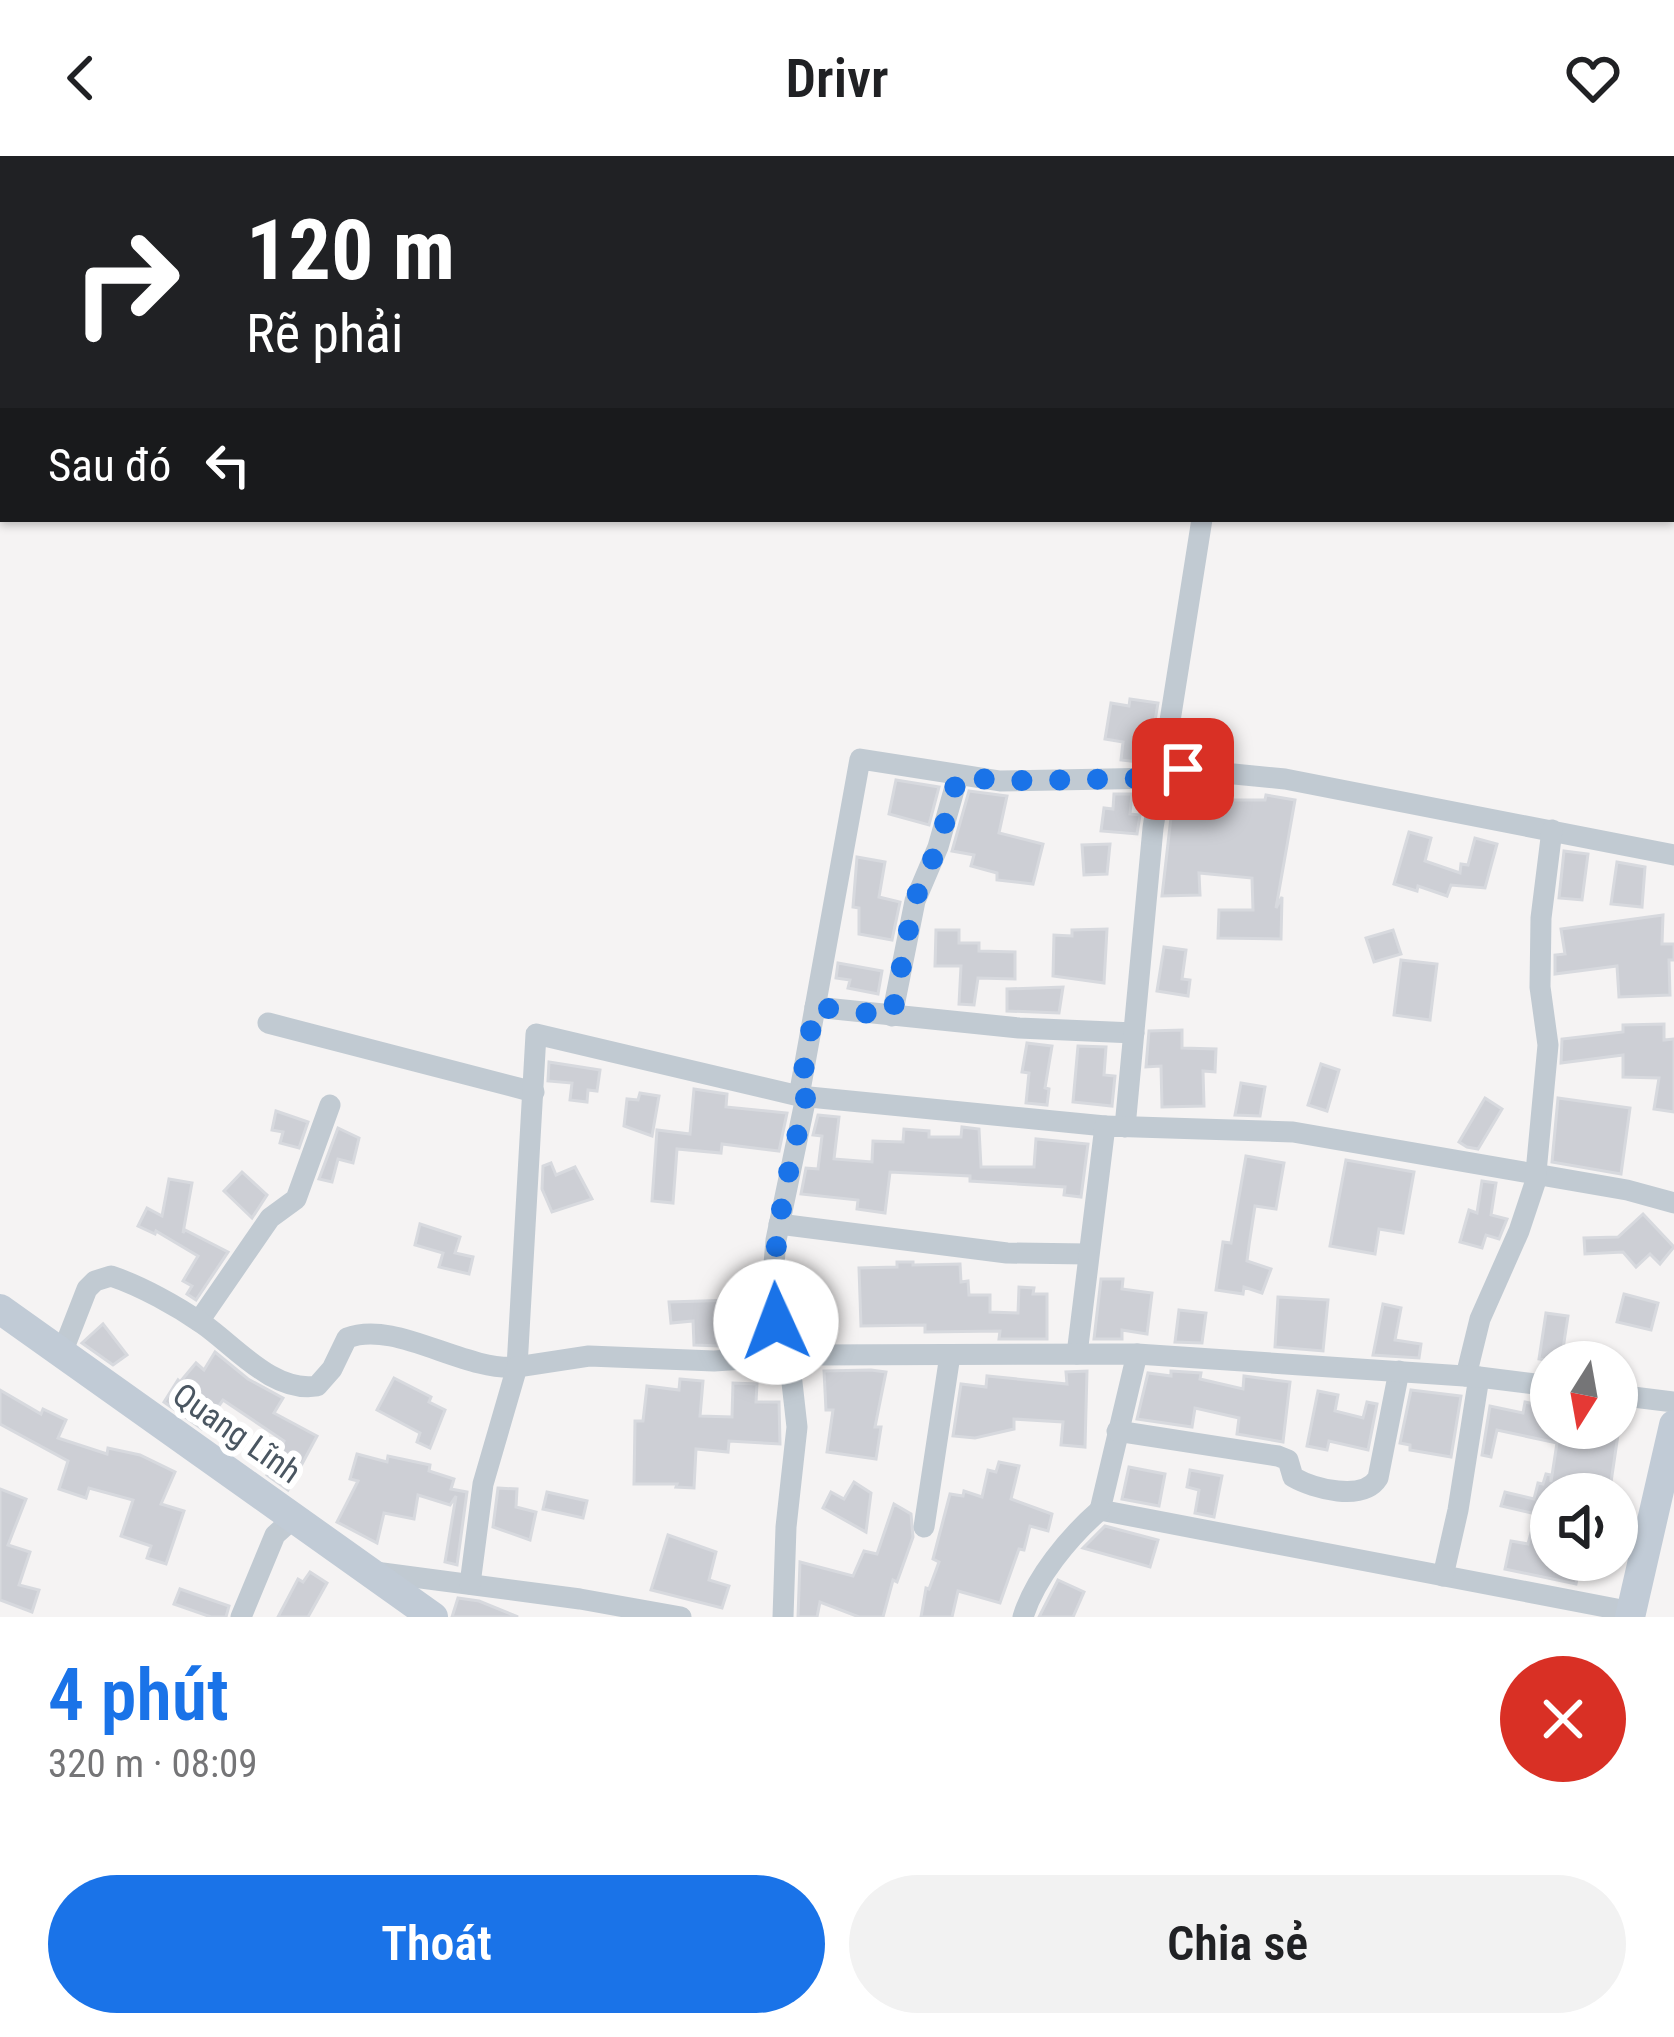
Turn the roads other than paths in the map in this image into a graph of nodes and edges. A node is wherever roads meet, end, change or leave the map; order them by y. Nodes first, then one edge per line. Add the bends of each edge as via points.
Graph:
1 (1202, 522) edge
2 (958, 776) junction
3 (1161, 778) junction
4 (1552, 830) junction
5 (1674, 855) edge
6 (815, 1007) junction
7 (892, 1016) junction
8 (268, 1023) dead end
9 (1134, 1033) junction
10 (534, 1092) junction
11 (803, 1096) junction
12 (330, 1105) dead end
13 (1115, 1126) junction
14 (1535, 1174) junction
15 (1674, 1203) edge
16 (779, 1224) junction
17 (1088, 1254) junction
18 (0, 1309) edge
19 (199, 1321) junction
20 (62, 1353) junction
21 (950, 1354) junction
22 (1077, 1354) junction
23 (1137, 1354) junction
24 (784, 1356) junction
25 (518, 1367) junction
26 (1399, 1371) junction
27 (1473, 1376) junction
28 (1530, 1383) edge
29 (1638, 1398) edge
30 (1674, 1402) edge
31 (1674, 1425) edge
32 (1117, 1431) junction
33 (1100, 1510) junction
34 (294, 1518) junction
35 (924, 1528) dead end
36 (368, 1571) junction
37 (1443, 1576) junction
38 (470, 1584) junction
39 (1631, 1615) edge
40 (241, 1617) edge
41 (433, 1617) edge
42 (681, 1617) edge
43 (783, 1617) edge
44 (1023, 1617) edge

1 - 3 street
2 - 3 street
2 - 6 street via 860,759
2 - 7 street via 914,901
3 - 4 street via 1183,769 1285,779
3 - 9 street
4 - 5 street
4 - 14 street via 1540,987 1549,1045
6 - 7 street
6 - 11 street
7 - 9 street
8 - 10 street
9 - 13 street
10 - 11 street via 536,1034
10 - 25 street
11 - 13 street
11 - 16 street
12 - 19 street via 296,1198 270,1218
13 - 14 street via 1294,1132
13 - 17 street
14 - 15 street
14 - 27 street via 1480,1318
16 - 17 street via 1007,1253
16 - 24 street via 772,1288
17 - 22 street
18 - 20 street, Quang Lĩnh
19 - 20 street via 104,1277 87,1289
19 - 25 street via 298,1386 317,1386 347,1338 367,1334 491,1368
20 - 34 street, Quang Lĩnh
21 - 22 street
21 - 24 street
21 - 35 street
22 - 23 street
23 - 26 street
23 - 32 street
24 - 25 street via 589,1356
24 - 43 street via 797,1427
25 - 38 street via 483,1484
26 - 27 street
26 - 32 street via 1378,1478 1362,1492 1306,1485 1278,1456
27 - 28 street
27 - 37 street
29 - 30 street
31 - 39 street
32 - 33 street
33 - 37 street
33 - 44 street via 1054,1562
34 - 36 street, Quang Lĩnh
34 - 40 street via 275,1535
36 - 38 street
36 - 41 street, Quang Lĩnh
37 - 39 street
38 - 42 street

